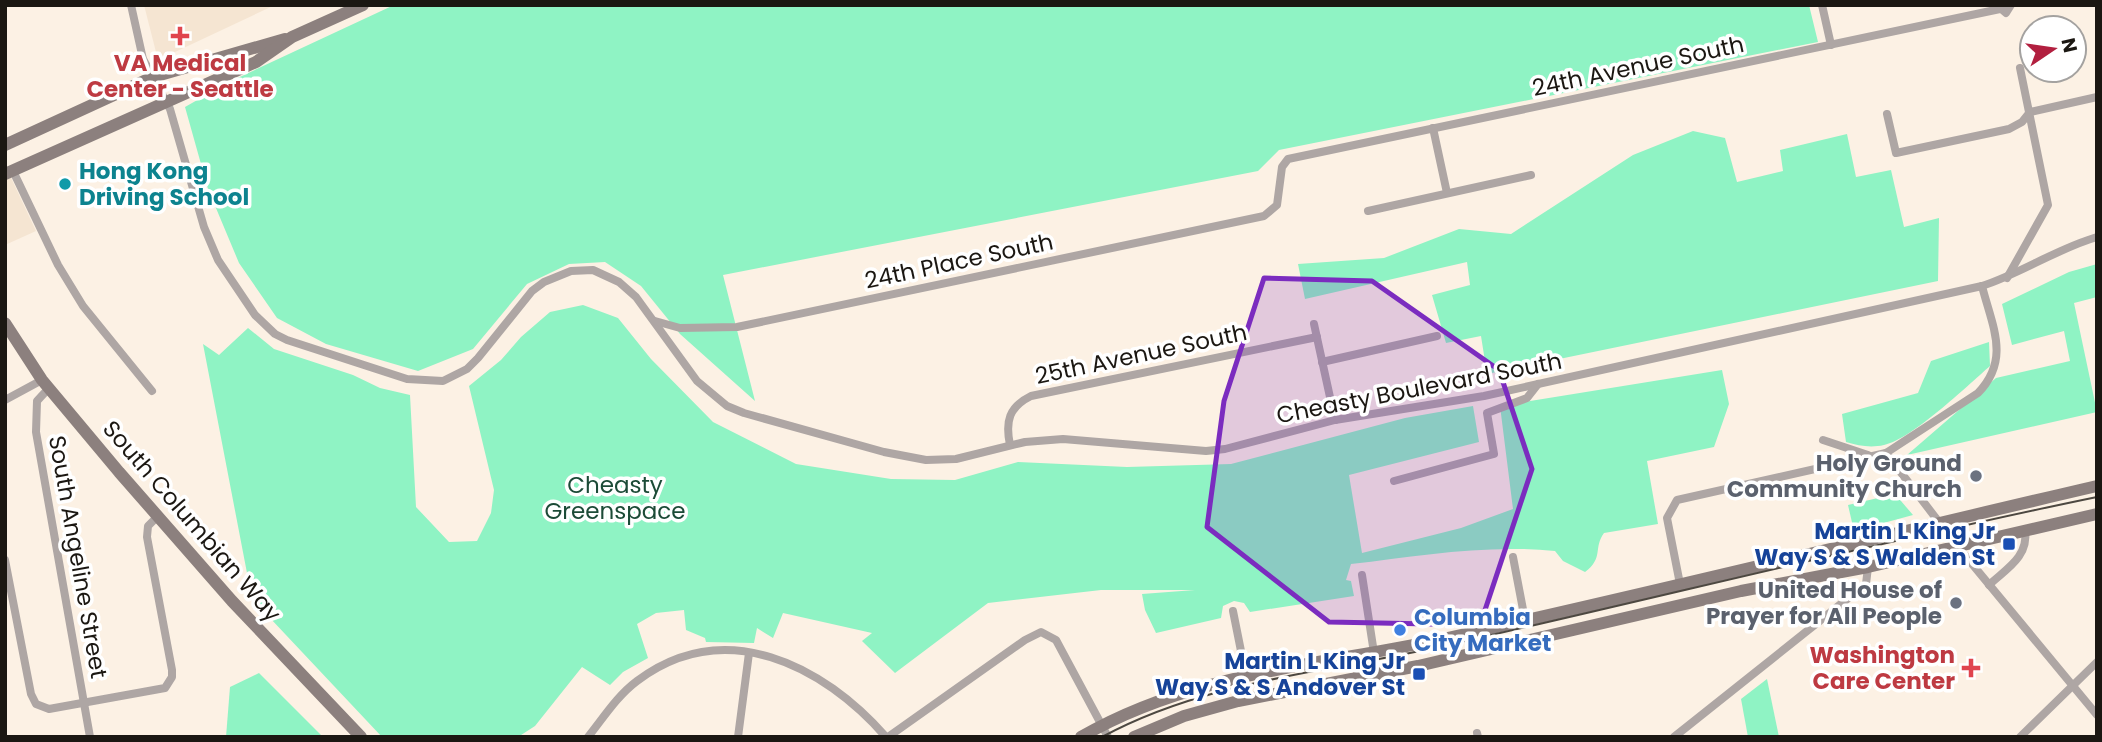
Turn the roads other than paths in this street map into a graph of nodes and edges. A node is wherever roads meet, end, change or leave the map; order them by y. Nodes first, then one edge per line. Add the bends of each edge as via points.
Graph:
1 (131, 5) edge
2 (363, 5) edge
3 (1822, 5) edge
4 (2013, 5) edge
5 (1999, 7) edge
6 (292, 37) junction
7 (1831, 46) junction
8 (153, 77) junction
9 (2024, 84) edge
10 (2097, 97) edge
11 (167, 102) junction
12 (2030, 112) junction
13 (1887, 114) dead end
14 (1433, 128) junction
15 (5, 145) edge
16 (9, 172) edge
17 (1531, 175) dead end
18 (1447, 193) junction
19 (1368, 211) dead end
20 (1270, 213) joint
21 (2097, 237) edge
22 (2007, 278) junction
23 (1982, 286) junction
24 (655, 321) junction
25 (5, 323) edge
26 (1314, 324) dead end
27 (1317, 337) junction
28 (1437, 337) dead end
29 (1322, 362) junction
30 (46, 384) junction
31 (1538, 384) junction
32 (152, 391) dead end
33 (5, 400) edge
34 (1335, 420) junction
35 (1823, 440) dead end
36 (1010, 445) junction
37 (1886, 453) junction
38 (1871, 456) junction
39 (1394, 481) dead end
40 (2097, 486) edge
41 (2097, 514) edge
42 (158, 516) junction
43 (1939, 523) junction
44 (2025, 530) junction
45 (1958, 547) junction
46 (1513, 557) dead end
47 (5, 560) edge
48 (1868, 567) junction
49 (1362, 575) dead end
50 (1680, 584) junction
51 (1989, 585) junction
52 (1234, 611) dead end
53 (1525, 620) junction
54 (749, 653) junction
55 (1374, 653) junction
56 (2097, 662) edge
57 (1246, 676) junction
58 (2072, 686) junction
59 (84, 703) junction
60 (2097, 715) edge
61 (1105, 731) edge
62 (90, 737) edge
63 (361, 737) edge
64 (589, 737) edge
65 (738, 737) edge
66 (887, 737) edge
67 (1081, 737) edge
68 (1134, 737) edge
69 (1674, 737) edge
70 (2020, 737) edge

1 - 8 street, Cheasty Boulevard South via 142,59
2 - 6 main road
3 - 7 street
4 - 5 street, 24th Avenue South via 2006,13
5 - 7 street, 24th Avenue South
6 - 8 main road
6 - 11 main road via 256,62
7 - 14 street, 24th Avenue South
8 - 11 street, Cheasty Boulevard South
8 - 15 main road
9 - 12 street
10 - 12 street
11 - 16 main road
11 - 24 street, Cheasty Boulevard South via 218,260 255,315 287,340 407,379 443,381 478,358 532,291 555,276 581,269 619,282
12 - 13 street via 2009,129 1896,153
12 - 22 street via 2048,205
14 - 18 street
14 - 20 street, 24th Avenue South via 1284,162 1277,205
16 - 32 street via 83,306
17 - 18 street
18 - 19 street
20 - 24 street, 24th Place South via 737,327 680,328
21 - 22 street, Cheasty Boulevard South via 2057,251
22 - 23 street, Cheasty Boulevard South
23 - 31 street, Cheasty Boulevard South
23 - 37 street via 1998,356 1989,382
24 - 36 street, Cheasty Boulevard South via 697,381 727,406 744,413 926,460 956,459
25 - 30 main road, South Columbian Way
26 - 27 street
27 - 29 street
27 - 36 street, 25th Avenue South via 1031,396 1010,413
28 - 29 street
29 - 34 street
30 - 33 street
30 - 42 main road, South Columbian Way
30 - 59 street, South Angeline Street via 37,401 36,432
31 - 34 street, Cheasty Boulevard South
31 - 39 street via 1527,398 1487,413 1494,454
34 - 36 street, Cheasty Boulevard South via 1206,451 1079,439
35 - 38 street
37 - 38 street
37 - 43 street
38 - 50 street via 1685,496 1672,505 1667,518
40 - 43 main road
41 - 44 main road
42 - 59 street via 148,526 147,537 172,670 169,684
42 - 63 main road, South Columbian Way
43 - 45 street
43 - 50 main road
44 - 45 main road
44 - 51 street via 2023,553
45 - 48 main road
45 - 51 street
46 - 53 street
47 - 59 street via 31,694 40,707
48 - 68 main road via 1228,704
48 - 69 street via 1866,584
49 - 55 street
50 - 53 main road
51 - 58 street
52 - 57 street
53 - 55 main road
54 - 64 street via 706,653 658,668 627,689
54 - 65 street
54 - 66 street via 813,673 851,700
55 - 57 main road
56 - 58 street
57 - 61 main road via 1145,704
58 - 60 street
58 - 70 street
59 - 62 street, South Angeline Street
61 - 66 street via 1056,640 1041,632
61 - 67 main road

